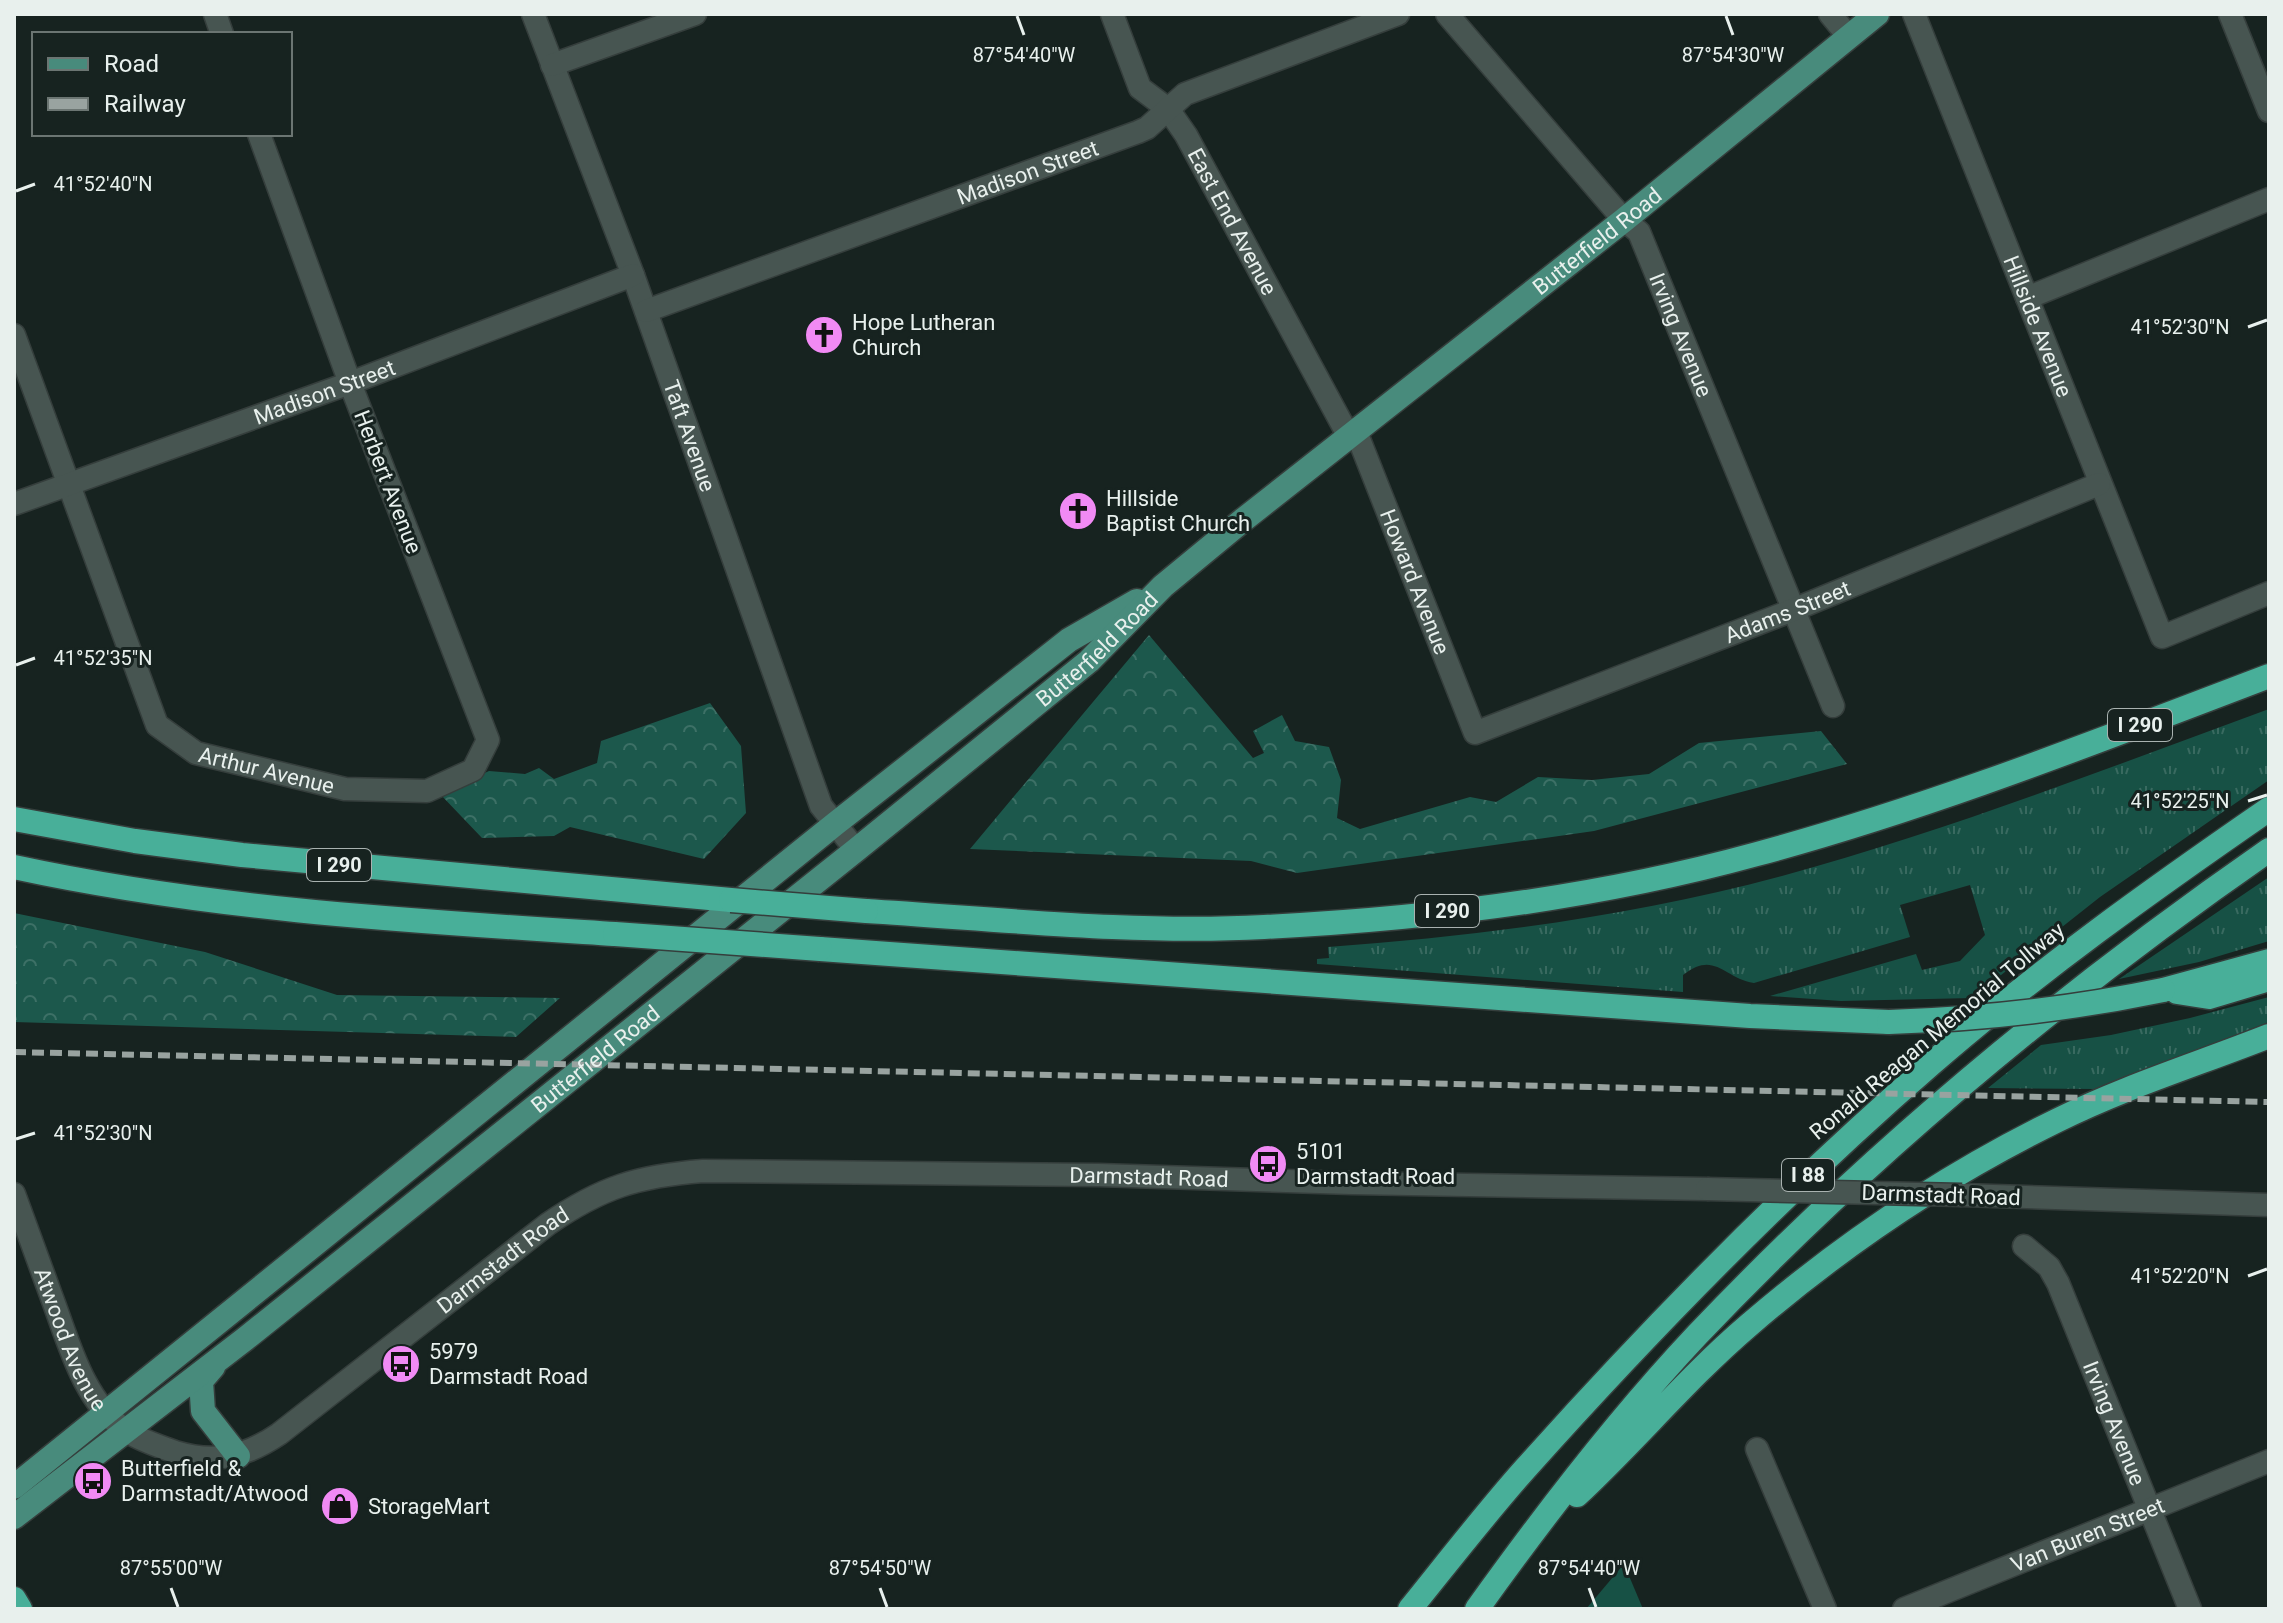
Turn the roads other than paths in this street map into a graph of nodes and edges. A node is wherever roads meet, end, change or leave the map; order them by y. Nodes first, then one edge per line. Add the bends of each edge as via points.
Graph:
1 (533, 14) edge
2 (695, 14) edge
3 (1112, 14) edge
4 (1398, 14) edge
5 (1447, 14) edge
6 (1830, 14) edge
7 (1877, 14) edge
8 (1914, 14) edge
9 (2230, 14) edge
10 (1849, 37) junction
11 (552, 65) junction
12 (1168, 109) junction
13 (2269, 111) edge
14 (260, 136) edge
15 (2269, 199) edge
16 (1624, 220) junction
17 (633, 275) junction
18 (2027, 298) junction
19 (646, 311) junction
20 (14, 335) edge
21 (350, 383) junction
22 (1351, 432) junction
23 (68, 484) junction
24 (2099, 484) junction
25 (14, 504) edge
26 (1163, 586) junction
27 (2269, 593) edge
28 (1793, 610) junction
29 (2269, 676) edge
30 (1833, 706) dead end
31 (1475, 733) joint
32 (488, 740) joint
33 (2269, 809) edge
34 (14, 819) edge
35 (835, 824) junction
36 (856, 850) junction
37 (2269, 850) edge
38 (14, 867) edge
39 (2269, 961) edge
40 (2269, 979) edge
41 (2163, 990) junction
42 (2269, 1036) edge
43 (14, 1194) edge
44 (2269, 1205) edge
45 (2024, 1246) dead end
46 (222, 1357) junction
47 (116, 1421) junction
48 (1757, 1449) dead end
49 (238, 1456) junction
50 (2269, 1461) edge
51 (14, 1487) edge
52 (2150, 1509) junction
53 (14, 1517) edge
54 (1523, 1545) junction
55 (14, 1600) edge
56 (19, 1609) edge
57 (1410, 1609) edge
58 (1477, 1609) edge
59 (1825, 1609) edge
60 (1904, 1609) edge
61 (2190, 1609) edge

1 - 11 street, Taft Avenue
2 - 11 street
3 - 12 street, East End Avenue via 1140,88
4 - 12 street, Madison Street via 1185,94
5 - 16 street, Irving Avenue
6 - 10 street
7 - 10 main road, Butterfield Road
8 - 18 street, Hillside Avenue
9 - 13 street
10 - 16 main road, Butterfield Road
11 - 17 street, Taft Avenue
12 - 19 street, Madison Street via 1138,132
12 - 22 street, East End Avenue
14 - 21 street, Herbert Avenue
15 - 18 street
16 - 22 main road, Butterfield Road
16 - 28 street, Irving Avenue via 1639,232
17 - 19 street, Taft Avenue
17 - 21 street, Madison Street
18 - 24 street, Hillside Avenue
19 - 35 street, Taft Avenue via 821,806
20 - 23 street, Arthur Avenue
21 - 23 street, Madison Street
21 - 32 street, Herbert Avenue
22 - 26 main road, Butterfield Road
22 - 31 street, Howard Avenue
23 - 25 street, Madison Street
23 - 32 street, Arthur Avenue via 157,725 196,753 345,789 427,791 473,770
24 - 27 street, Hillside Avenue via 2162,637
24 - 28 street, Adams Street
26 - 35 main road, Butterfield Road via 1069,640
26 - 36 main road, Butterfield Road via 1089,661
28 - 30 street, Irving Avenue
28 - 31 street, Adams Street
29 - 34 highway, I 290, bridge via 2010,774 1849,828 1679,873 1554,898 1262,928 1091,925 866,911 242,855
33 - 57 highway, Ronald Reagan Memorial Tollway / I 88 via 2030,982 1820,1164 1619,1366 1523,1471
35 - 36 street, Taft Avenue
35 - 47 main road, Butterfield Road
36 - 46 main road, Butterfield Road
37 - 54 highway, I 88 via 2052,1009 1831,1201 1695,1337
38 - 41 highway, I 290, bridge via 202,901 341,917 1735,1015 1889,1022 2035,1013
39 - 41 highway, I 290
40 - 41 highway via 2209,997
42 - 54 highway via 2056,1120 1886,1220 1747,1326
43 - 47 street, Atwood Avenue via 79,1369
44 - 49 street, Darmstadt Road, bridge via 1099,1175 665,1174 634,1180 577,1204 279,1434
45 - 52 street, Irving Avenue via 2058,1283
46 - 47 main road, Butterfield Road
46 - 49 main road via 201,1381 203,1411
47 - 49 street, Darmstadt Road via 155,1445 192,1457
47 - 51 main road, Butterfield Road
47 - 53 main road, Butterfield Road
48 - 59 street
50 - 52 street, Van Buren Street
52 - 60 street, Van Buren Street
52 - 61 street, Irving Avenue
54 - 58 highway, I 88
55 - 56 highway

